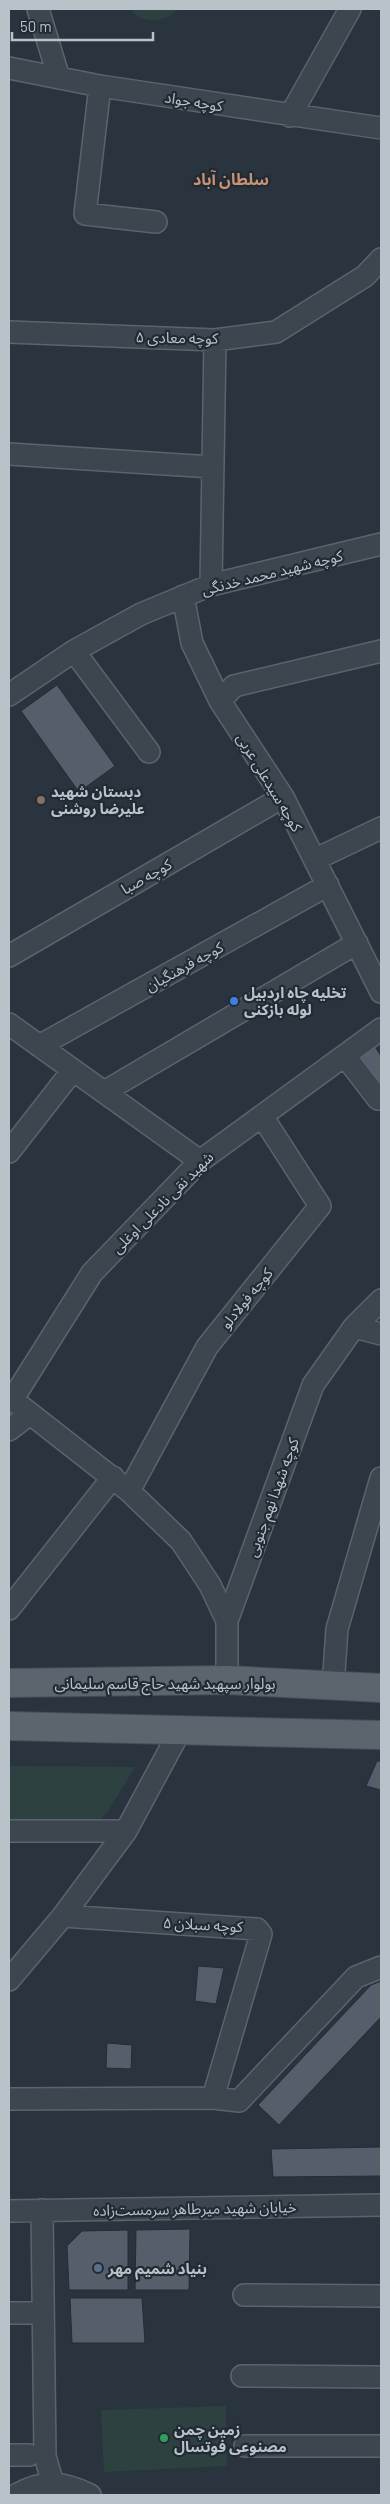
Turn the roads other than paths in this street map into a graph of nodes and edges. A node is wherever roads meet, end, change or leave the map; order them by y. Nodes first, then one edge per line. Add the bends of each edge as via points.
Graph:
1 (38, 9) edge
2 (350, 9) edge
3 (9, 68) edge
4 (59, 78) junction
5 (100, 86) junction
6 (290, 116) junction
7 (381, 128) edge
8 (156, 222) dead end
9 (381, 259) edge
10 (9, 332) edge
11 (215, 340) junction
12 (9, 454) edge
13 (212, 467) junction
14 (381, 544) edge
15 (211, 585) junction
16 (183, 596) junction
17 (74, 651) junction
18 (381, 651) edge
19 (9, 695) edge
20 (220, 701) junction
21 (149, 752) dead end
22 (283, 797) junction
23 (381, 828) edge
24 (316, 859) junction
25 (328, 885) junction
26 (357, 943) junction
27 (9, 956) edge
28 (381, 992) edge
29 (9, 1024) edge
30 (381, 1029) edge
31 (40, 1046) junction
32 (344, 1056) junction
33 (73, 1070) junction
34 (104, 1092) junction
35 (378, 1099) dead end
36 (262, 1116) junction
37 (9, 1152) edge
38 (200, 1161) junction
39 (381, 1300) edge
40 (354, 1327) junction
41 (381, 1334) edge
42 (10, 1399) edge
43 (30, 1414) junction
44 (9, 1430) edge
45 (381, 1478) edge
46 (121, 1484) junction
47 (9, 1609) edge
48 (227, 1621) junction
49 (227, 1680) junction
50 (9, 1683) edge
51 (333, 1686) junction
52 (381, 1688) edge
53 (9, 1726) edge
54 (181, 1729) junction
55 (381, 1734) edge
56 (9, 1831) edge
57 (126, 1831) junction
58 (63, 1916) junction
59 (381, 1967) edge
60 (9, 1980) edge
61 (213, 2098) junction
62 (9, 2099) edge
63 (381, 2205) edge
64 (42, 2210) junction
65 (9, 2211) edge
66 (244, 2295) dead end
67 (381, 2296) edge
68 (9, 2313) edge
69 (42, 2313) junction
70 (242, 2376) dead end
71 (381, 2377) edge
72 (245, 2446) dead end
73 (381, 2446) edge
74 (53, 2484) junction
75 (16, 2495) edge
76 (90, 2495) edge

1 - 4 street
2 - 6 street
3 - 4 street, کوچه جواد
4 - 5 street, کوچه جواد
5 - 6 street, کوچه جواد
5 - 8 street via 85,214
6 - 7 street, کوچه جواد
9 - 11 street, کوچه معادی ۵ via 365,276 276,332
10 - 11 street, کوچه معادی ۵
11 - 13 street
12 - 13 street
13 - 15 street
14 - 15 street, کوچه شهید محمد خدنگی
15 - 16 street, کوچه شهید محمد خدنگی
16 - 17 street, کوچه شهید محمد خدنگی via 141,614
16 - 20 street, کوچه سیدعلی عربی via 192,642
17 - 19 street, کوچه شهید محمد خدنگی
17 - 21 street
18 - 20 street via 234,686
20 - 22 street, کوچه سیدعلی عربی
22 - 24 street, کوچه سیدعلی عربی
22 - 27 street, کوچه صبا
23 - 24 street
24 - 25 street, کوچه سیدعلی عربی
25 - 26 street, کوچه سیدعلی عربی
25 - 31 street, کوچه فرهنگیان
26 - 28 street, کوچه سیدعلی عربی
26 - 34 street
29 - 31 street
30 - 32 street, شهید نقی نادعلی اوغلی
31 - 33 street
32 - 35 street
32 - 36 street, شهید نقی نادعلی اوغلی
33 - 34 street
33 - 37 street
34 - 38 street
36 - 38 street, شهید نقی نادعلی اوغلی
36 - 46 street, کوچه فولادلو via 320,1206 208,1347
38 - 42 street, شهید نقی نادعلی اوغلی via 92,1273
39 - 40 street, کوچه شهدا نهم جنوبی
40 - 41 street
40 - 48 street, کوچه شهدا نهم جنوبی via 313,1385
42 - 43 street
43 - 44 street
43 - 46 street
45 - 51 street via 336,1629
46 - 47 street
46 - 48 street via 181,1541 210,1585
48 - 49 street, کوچه شهدا نهم جنوبی
49 - 50 main road, بولوار سپهبد شهید حاج قاسم سلیمانی
49 - 51 main road, بولوار سپهبد شهید حاج قاسم سلیمانی
51 - 52 main road, بولوار سپهبد شهید حاج قاسم سلیمانی
53 - 54 main road
54 - 55 main road
54 - 57 street
56 - 57 street
57 - 58 street
58 - 60 street
58 - 61 street, کوچه سبلان ۵ via 257,1929 261,1934
59 - 61 street via 356,1977 239,2101
61 - 62 street
63 - 64 street, خیابان شهید میرطاهر سرمست‌زاده
64 - 65 street, خیابان شهید میرطاهر سرمست‌زاده
64 - 69 street
66 - 67 street
68 - 69 street
69 - 74 street via 45,2456
70 - 71 street
72 - 73 street
74 - 75 street via 30,2487
74 - 76 street via 72,2486

